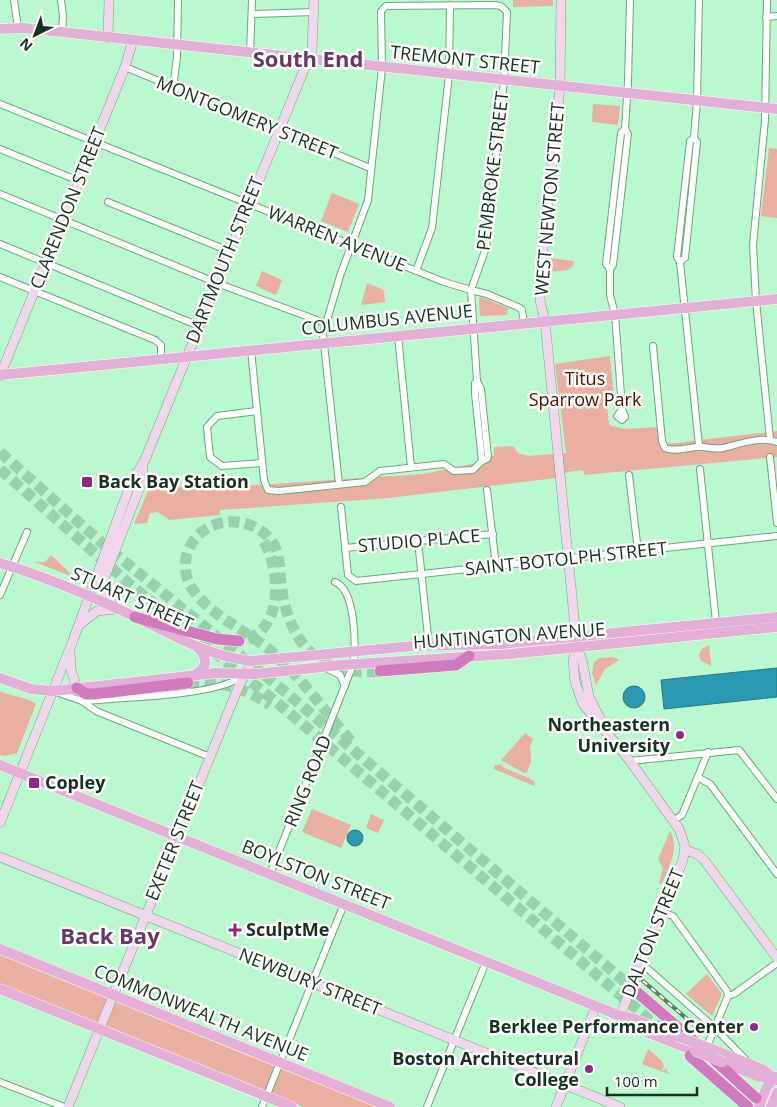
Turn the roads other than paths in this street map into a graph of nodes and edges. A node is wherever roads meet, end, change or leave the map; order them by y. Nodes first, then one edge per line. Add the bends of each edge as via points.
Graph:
1 (14, 0) edge
2 (62, 0) edge
3 (109, 0) edge
4 (178, 0) edge
5 (252, 0) edge
6 (314, 0) edge
7 (561, 0) edge
8 (630, 0) edge
9 (698, 0) edge
10 (767, 0) edge
11 (450, 5) junction
12 (314, 12) junction
13 (252, 14) junction
14 (777, 16) edge
15 (766, 17) junction
16 (18, 28) junction
17 (0, 29) edge
18 (62, 32) junction
19 (108, 38) junction
20 (133, 40) junction
21 (177, 45) junction
22 (250, 53) junction
23 (308, 59) junction
24 (125, 67) junction
25 (382, 68) junction
26 (449, 75) junction
27 (504, 80) junction
28 (560, 86) junction
29 (173, 88) junction
30 (628, 93) junction
31 (698, 101) junction
32 (2, 105) edge
33 (765, 108) junction
34 (777, 109) edge
35 (278, 130) junction
36 (95, 142) junction
37 (0, 150) edge
38 (370, 168) junction
39 (79, 181) junction
40 (0, 194) edge
41 (108, 202) dead end
42 (248, 203) junction
43 (63, 219) junction
44 (0, 244) edge
45 (351, 245) junction
46 (229, 251) junction
47 (46, 262) junction
48 (416, 271) junction
49 (0, 277) edge
50 (216, 282) junction
51 (471, 290) junction
52 (34, 291) junction
53 (777, 299) edge
54 (756, 301) junction
55 (685, 308) junction
56 (614, 314) junction
57 (545, 321) junction
58 (325, 322) junction
59 (524, 323) junction
60 (199, 326) junction
61 (473, 328) junction
62 (398, 336) junction
63 (325, 343) junction
64 (652, 346) dead end
65 (252, 350) junction
66 (187, 356) junction
67 (160, 358) junction
68 (0, 375) edge
69 (622, 409) dead end
70 (257, 411) junction
71 (770, 439) junction
72 (777, 442) edge
73 (699, 446) junction
74 (770, 457) dead end
75 (144, 462) junction
76 (262, 464) junction
77 (411, 467) junction
78 (700, 469) dead end
79 (629, 475) dead end
80 (339, 484) junction
81 (487, 490) dead end
82 (341, 507) dead end
83 (777, 523) edge
84 (27, 532) dead end
85 (493, 534) junction
86 (777, 536) edge
87 (418, 541) junction
88 (708, 544) junction
89 (345, 548) junction
90 (638, 550) junction
91 (568, 558) junction
92 (0, 563) edge
93 (12, 566) junction
94 (496, 566) junction
95 (422, 574) junction
96 (335, 582) dead end
97 (0, 595) edge
98 (88, 596) junction
99 (119, 609) junction
100 (134, 616) junction
101 (777, 617) edge
102 (716, 622) junction
103 (77, 628) junction
104 (774, 628) edge
105 (576, 636) junction
106 (239, 641) tunnel mouth
107 (72, 643) junction
108 (194, 645) junction
109 (429, 646) junction
110 (577, 648) junction
111 (354, 652) junction
112 (469, 656) junction
113 (252, 661) junction
114 (353, 666) junction
115 (322, 667) junction
116 (380, 671) tunnel mouth
117 (244, 674) junction
118 (0, 678) edge
119 (192, 679) junction
120 (345, 687) junction
121 (77, 688) junction
122 (53, 691) junction
123 (82, 701) junction
124 (708, 752) junction
125 (210, 757) junction
126 (630, 761) junction
127 (0, 764) edge
128 (20, 773) junction
129 (699, 778) junction
130 (777, 799) edge
131 (674, 820) junction
132 (0, 824) edge
133 (177, 837) junction
134 (685, 850) junction
135 (0, 857) edge
136 (270, 874) junction
137 (777, 874) edge
138 (344, 904) junction
139 (662, 912) junction
140 (146, 915) junction
141 (0, 950) edge
142 (777, 958) edge
143 (486, 962) junction
144 (777, 962) edge
145 (648, 969) dead end
146 (312, 983) junction
147 (0, 989) edge
148 (638, 993) tunnel mouth
149 (113, 995) junction
150 (728, 996) junction
151 (596, 1006) junction
152 (620, 1016) junction
153 (715, 1028) junction
154 (99, 1029) junction
155 (454, 1040) junction
156 (711, 1047) junction
157 (692, 1054) junction
158 (280, 1063) junction
159 (752, 1066) junction
160 (777, 1081) edge
161 (0, 1082) edge
162 (566, 1084) junction
163 (777, 1093) edge
164 (266, 1096) junction
165 (758, 1102) edge
166 (64, 1107) edge
167 (68, 1107) edge
168 (262, 1107) edge
169 (292, 1107) edge
170 (390, 1107) edge
171 (427, 1107) edge
172 (556, 1107) edge
173 (620, 1107) edge
174 (748, 1107) edge
175 (771, 1107) edge

1 - 16 street
2 - 18 street
3 - 19 main road
4 - 21 street
5 - 13 street
6 - 12 main road, DARTMOUTH STREET
7 - 28 main road, WEST NEWTON STREET
8 - 30 street
9 - 31 street
10 - 15 street
11 - 25 street via 394,5 383,8
11 - 26 street
11 - 27 street, PEMBROKE STREET via 494,5 507,12
12 - 13 street
12 - 23 main road, DARTMOUTH STREET via 314,45
13 - 22 street
14 - 15 street
15 - 33 street
16 - 17 main road, TREMONT STREET
16 - 18 main road, TREMONT STREET
18 - 19 main road, TREMONT STREET
19 - 20 main road, TREMONT STREET
20 - 21 main road, TREMONT STREET
20 - 24 main road, CLARENDON STREET
21 - 22 main road, TREMONT STREET
21 - 29 street
22 - 23 main road, TREMONT STREET
23 - 25 main road, TREMONT STREET
23 - 35 main road, DARTMOUTH STREET
24 - 29 street, MONTGOMERY STREET
24 - 36 main road, CLARENDON STREET
25 - 26 main road, TREMONT STREET
25 - 38 street
26 - 27 main road, TREMONT STREET
26 - 48 street via 432,228
27 - 28 main road, TREMONT STREET
27 - 51 street, PEMBROKE STREET via 486,248
28 - 30 main road, TREMONT STREET
28 - 57 main road, WEST NEWTON STREET via 541,271 540,301
29 - 35 street, MONTGOMERY STREET
30 - 31 main road, TREMONT STREET
30 - 56 street via 625,129 628,134 610,269
31 - 33 main road, TREMONT STREET
31 - 55 street via 694,138 690,141 677,255
32 - 36 street, WARREN AVENUE
33 - 34 main road, TREMONT STREET
33 - 54 street via 753,245
35 - 38 street, MONTGOMERY STREET
35 - 42 main road, DARTMOUTH STREET
36 - 39 main road, CLARENDON STREET
36 - 42 street, WARREN AVENUE
37 - 39 street
38 - 45 street via 368,200
39 - 43 main road, CLARENDON STREET
40 - 43 street
41 - 46 street
42 - 45 street, WARREN AVENUE
42 - 46 main road, DARTMOUTH STREET
43 - 47 main road, CLARENDON STREET
43 - 50 street
44 - 47 street
45 - 48 street, WARREN AVENUE
45 - 58 street
46 - 50 main road, DARTMOUTH STREET
47 - 52 main road, CLARENDON STREET
47 - 60 street
48 - 51 street, WARREN AVENUE
49 - 52 street
50 - 58 street
50 - 60 main road, DARTMOUTH STREET
51 - 59 street, WARREN AVENUE via 518,307 522,310
51 - 61 street
52 - 67 street via 155,340 161,346
52 - 68 main road, CLARENDON STREET
53 - 54 main road, COLUMBUS AVENUE
54 - 55 main road, COLUMBUS AVENUE
54 - 71 street
55 - 56 main road, COLUMBUS AVENUE
55 - 73 street
56 - 57 main road, COLUMBUS AVENUE
56 - 69 street
57 - 59 main road, COLUMBUS AVENUE
57 - 91 main road, WEST NEWTON STREET
58 - 63 street
59 - 61 main road, COLUMBUS AVENUE
60 - 66 main road, DARTMOUTH STREET
61 - 62 main road, COLUMBUS AVENUE
61 - 77 street via 487,460 472,470 454,471 444,464
62 - 63 main road, COLUMBUS AVENUE
62 - 77 street
63 - 65 main road, COLUMBUS AVENUE
63 - 80 street
64 - 73 street via 663,445 672,450
65 - 66 main road, COLUMBUS AVENUE
65 - 70 street
66 - 67 main road, COLUMBUS AVENUE
66 - 75 main road, DARTMOUTH STREET
67 - 68 main road, COLUMBUS AVENUE
70 - 76 street
70 - 76 street via 217,416 206,427 207,440 210,457 223,466
71 - 72 street
71 - 73 street via 731,444 724,448
74 - 83 street
75 - 98 main road, DARTMOUTH STREET via 132,480
75 - 99 main road, DARTMOUTH STREET via 141,484 103,584 108,599
76 - 80 street via 268,490
77 - 80 street via 380,471 367,481
78 - 88 street
79 - 90 street
81 - 85 street
82 - 89 street
84 - 93 street
85 - 87 street, STUDIO PLACE
85 - 94 street
86 - 88 street, SAINT BOTOLPH STREET
87 - 89 street, STUDIO PLACE
87 - 95 street
88 - 90 street, SAINT BOTOLPH STREET
88 - 102 street
89 - 95 street, SAINT BOTOLPH STREET via 348,576 356,581
90 - 91 street, SAINT BOTOLPH STREET
91 - 94 street, SAINT BOTOLPH STREET
91 - 105 main road, WEST NEWTON STREET
92 - 93 main road, STUART STREET
93 - 97 street
93 - 98 main road, STUART STREET
94 - 95 street, SAINT BOTOLPH STREET
95 - 109 street
96 - 111 street, RING ROAD via 349,596
98 - 99 main road, STUART STREET
98 - 103 main road, DARTMOUTH STREET
99 - 100 main road, STUART STREET
99 - 103 main road via 97,610
100 - 106 highway via 217,639
100 - 108 main road, STUART STREET
101 - 102 main road, HUNTINGTON AVENUE
102 - 105 main road, HUNTINGTON AVENUE
103 - 107 main road, DARTMOUTH STREET
104 - 110 main road, HUNTINGTON AVENUE
105 - 109 main road, HUNTINGTON AVENUE via 482,645
105 - 110 main road, WEST NEWTON STREET
107 - 121 main road via 70,663
107 - 122 main road, DARTMOUTH STREET
108 - 113 main road, STUART STREET via 228,658
108 - 119 main road via 206,662 203,670
109 - 111 main road, HUNTINGTON AVENUE
110 - 112 main road, HUNTINGTON AVENUE
110 - 126 main road, WEST NEWTON STREET via 573,660 580,699
111 - 113 main road, HUNTINGTON AVENUE
111 - 114 street, RING ROAD
112 - 114 main road, HUNTINGTON AVENUE
112 - 116 highway via 456,666
113 - 117 main road, EXETER STREET
114 - 115 main road, HUNTINGTON AVENUE
114 - 120 street, RING ROAD
115 - 117 main road, HUNTINGTON AVENUE
115 - 120 street via 340,675
117 - 119 main road, HUNTINGTON AVENUE via 222,672
117 - 123 street, HUNTINGTON AVENUE via 233,683 211,688
117 - 125 main road, EXETER STREET
118 - 122 main road via 31,689
119 - 121 highway via 94,694 86,694
120 - 136 street, RING ROAD
121 - 122 main road
121 - 123 street
122 - 123 street, HUNTINGTON AVENUE
122 - 128 main road, DARTMOUTH STREET
123 - 125 street via 96,711
124 - 126 street
124 - 129 street
124 - 130 street via 739,750
125 - 133 main road, EXETER STREET
126 - 131 main road, WEST NEWTON STREET
127 - 128 main road, BOYLSTON STREET
128 - 132 main road, DARTMOUTH STREET
128 - 133 main road, BOYLSTON STREET
129 - 131 street via 682,815
129 - 137 street via 710,784
131 - 134 main road, WEST NEWTON STREET via 684,838
133 - 136 main road, BOYLSTON STREET
133 - 140 main road, EXETER STREET
134 - 139 main road, DALTON STREET
134 - 142 main road via 704,860
135 - 140 main road, NEWBURY STREET
136 - 138 main road, BOYLSTON STREET
138 - 143 main road, BOYLSTON STREET
138 - 146 street
139 - 150 street via 673,916
139 - 152 main road, DALTON STREET
140 - 146 main road, NEWBURY STREET
140 - 149 main road, EXETER STREET
141 - 149 main road, COMMONWEALTH AVENUE
143 - 151 main road, BOYLSTON STREET
143 - 155 street
144 - 150 street
145 - 153 street
146 - 155 main road, NEWBURY STREET
146 - 158 street
147 - 154 main road
148 - 165 highway
149 - 154 main road, EXETER STREET
149 - 158 main road, COMMONWEALTH AVENUE
150 - 153 street
151 - 152 main road, BOYLSTON STREET
151 - 162 main road
152 - 156 main road, BOYLSTON STREET, bridge
152 - 157 main road, BOYLSTON STREET via 628,1024
153 - 156 street
153 - 159 street
154 - 164 main road
154 - 167 main road, EXETER STREET
155 - 162 main road, NEWBURY STREET
155 - 171 street
156 - 159 main road, BOYLSTON STREET
157 - 160 main road, BOYLSTON STREET, bridge
157 - 174 highway
158 - 164 street
158 - 170 main road, COMMONWEALTH AVENUE
159 - 160 main road, BOYLSTON STREET via 764,1070
160 - 165 main road via 767,1086
161 - 166 street
162 - 172 main road
162 - 173 main road, NEWBURY STREET
163 - 175 main road
164 - 168 street
164 - 169 main road

